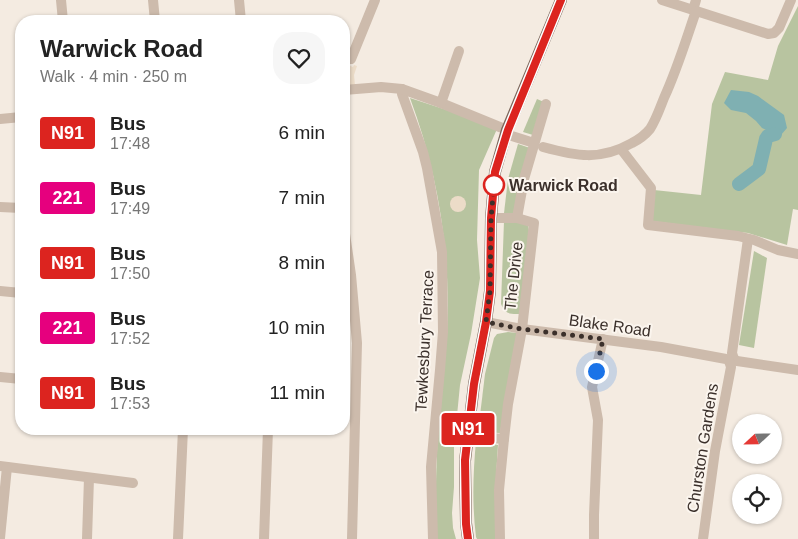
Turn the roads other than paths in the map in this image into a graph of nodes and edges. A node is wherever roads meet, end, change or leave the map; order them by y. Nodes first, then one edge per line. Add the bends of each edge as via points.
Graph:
1 (61, 0) edge
2 (153, 0) edge
3 (239, 0) edge
4 (375, 0) edge
5 (561, 0) edge
6 (662, 0) edge
7 (791, 0) edge
8 (695, 7) edge
9 (62, 15) edge
10 (154, 15) edge
11 (240, 15) edge
12 (459, 51) dead end
13 (350, 59) edge
14 (350, 89) edge
15 (402, 89) junction
16 (441, 103) junction
17 (546, 104) dead end
18 (15, 118) edge
19 (0, 120) edge
20 (507, 132) junction
21 (539, 145) junction
22 (621, 149) junction
23 (0, 207) edge
24 (15, 208) edge
25 (491, 218) junction
26 (518, 218) junction
27 (748, 239) junction
28 (798, 254) edge
29 (350, 268) edge
30 (0, 291) edge
31 (15, 293) edge
32 (486, 322) junction
33 (522, 329) junction
34 (603, 339) junction
35 (731, 360) junction
36 (798, 370) edge
37 (0, 376) edge
38 (15, 378) edge
39 (183, 435) edge
40 (268, 435) edge
41 (467, 436) junction
42 (504, 439) junction
43 (4, 466) edge
44 (89, 478) junction
45 (133, 483) dead end
46 (0, 538) edge
47 (87, 539) edge
48 (178, 539) edge
49 (264, 539) edge
50 (352, 539) edge
51 (433, 539) edge
52 (468, 539) edge
53 (500, 539) edge
54 (594, 539) edge
55 (703, 539) edge

1 - 9 street
2 - 10 street
3 - 11 street
4 - 13 street
5 - 20 main road
6 - 8 street
7 - 8 street via 779,28 768,34
8 - 22 street via 674,76 649,130
12 - 16 street
14 - 15 street via 381,86
15 - 16 street
15 - 51 street, Tewkesbury Terrace via 427,168 442,252 442,340 430,467
16 - 20 street
17 - 21 street, The Drive
18 - 19 street
20 - 21 street
20 - 25 main road via 495,172
21 - 22 street via 586,156 604,155
21 - 26 street, The Drive via 524,179
22 - 27 street via 651,188 648,225
23 - 24 street
25 - 26 street, The Drive
25 - 32 main road via 490,291
26 - 33 street, The Drive via 534,223
27 - 28 street
27 - 35 street, Churston Gardens
29 - 50 street via 357,343
30 - 31 street
32 - 33 street, Blake Road
32 - 41 main road
33 - 34 street, Blake Road
33 - 42 street, The Drive
34 - 35 street, Blake Road
34 - 54 street via 592,387 598,420
35 - 36 street, Blake Road
35 - 55 street, Churston Gardens
37 - 38 street
39 - 48 street
40 - 49 street
41 - 42 street
41 - 52 main road via 465,490
42 - 53 street, The Drive via 499,490
43 - 44 street
43 - 46 street
44 - 45 street
44 - 47 street

